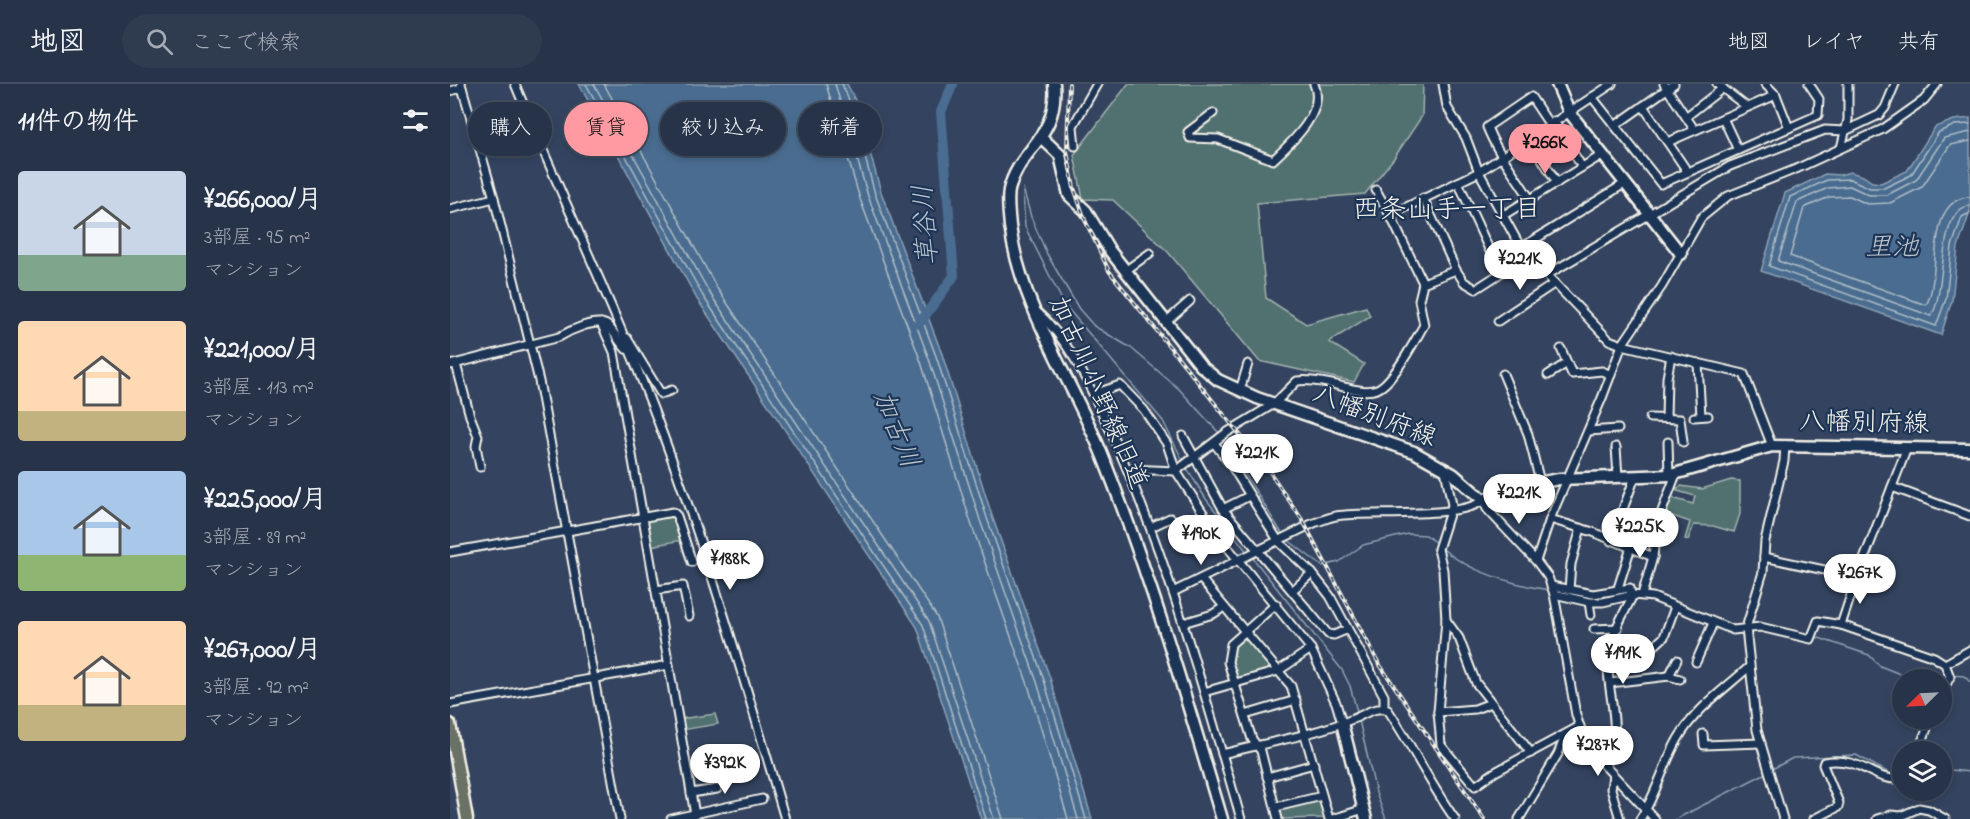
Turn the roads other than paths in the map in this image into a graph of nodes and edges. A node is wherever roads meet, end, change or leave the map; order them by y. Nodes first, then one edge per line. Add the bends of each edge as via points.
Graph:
1 (515, 84) edge
2 (1053, 84) edge
3 (1096, 84) edge
4 (1314, 84) edge
5 (1443, 84) edge
6 (1557, 84) edge
7 (1612, 84) edge
8 (1674, 84) edge
9 (1765, 84) edge
10 (1809, 84) edge
11 (1848, 84) edge
12 (1895, 84) edge
13 (461, 86) edge
14 (1720, 86) edge
15 (1934, 86) edge
16 (1665, 87) edge
17 (450, 91) edge
18 (1776, 95) junction
19 (1592, 97) junction
20 (1643, 106) junction
21 (1747, 107) junction
22 (1569, 112) junction
23 (1213, 113) dead end
24 (1687, 116) junction
25 (1723, 118) junction
26 (1552, 123) junction
27 (1616, 125) junction
28 (1789, 128) junction
29 (1695, 129) junction
30 (1845, 131) junction
31 (1042, 138) junction
32 (1529, 138) junction
33 (1668, 142) junction
34 (1075, 146) dead end
35 (1841, 148) junction
36 (1738, 150) junction
37 (1602, 154) junction
38 (1502, 156) junction
39 (1582, 167) junction
40 (1686, 171) junction
41 (1479, 172) junction
42 (1458, 182) junction
43 (1557, 183) junction
44 (1624, 184) junction
45 (1376, 190) dead end
46 (494, 198) junction
47 (1423, 198) junction
48 (1530, 199) junction
49 (450, 209) edge
50 (1648, 214) junction
51 (1390, 215) junction
52 (1502, 216) junction
53 (1521, 248) junction
54 (1150, 253) dead end
55 (1681, 254) junction
56 (1527, 256) junction
57 (1456, 270) junction
58 (1125, 271) junction
59 (1500, 273) junction
60 (1547, 275) junction
61 (1423, 283) junction
62 (1555, 283) junction
63 (1190, 301) dead end
64 (1036, 311) junction
65 (1498, 321) dead end
66 (1166, 322) junction
67 (601, 323) junction
68 (622, 331) junction
69 (530, 345) junction
70 (1622, 345) junction
71 (1561, 349) dead end
72 (630, 352) junction
73 (1671, 356) junction
74 (1567, 363) junction
75 (1698, 363) junction
76 (453, 364) edge
77 (1248, 364) dead end
78 (1503, 374) dead end
79 (1548, 375) dead end
80 (1611, 375) junction
81 (672, 390) dead end
82 (1240, 390) junction
83 (1094, 394) junction
84 (1274, 404) junction
85 (1701, 416) dead end
86 (1650, 418) dead end
87 (1666, 418) junction
88 (1618, 429) dead end
89 (1588, 431) junction
90 (1183, 436) dead end
91 (1668, 442) dead end
92 (1683, 442) dead end
93 (1214, 443) junction
94 (1785, 445) junction
95 (1773, 446) junction
96 (1616, 447) dead end
97 (1907, 448) junction
98 (1970, 449) edge
99 (1193, 458) junction
100 (480, 467) dead end
101 (1128, 469) junction
102 (1177, 470) junction
103 (1445, 470) junction
104 (1673, 475) junction
105 (1618, 477) junction
106 (1635, 477) junction
107 (1566, 480) junction
108 (1540, 482) junction
109 (1892, 487) junction
110 (1249, 496) junction
111 (1483, 500) junction
112 (1223, 509) junction
113 (1450, 509) junction
114 (643, 516) junction
115 (1970, 516) edge
116 (1550, 519) junction
117 (1150, 527) junction
118 (1581, 528) junction
119 (567, 530) junction
120 (1216, 533) junction
121 (1611, 541) junction
122 (1280, 542) junction
123 (1630, 550) junction
124 (450, 552) edge
125 (1259, 552) junction
126 (1653, 557) junction
127 (1764, 557) junction
128 (1239, 561) junction
129 (1536, 561) junction
130 (692, 562) dead end
131 (1312, 573) junction
132 (1857, 577) junction
133 (1202, 579) junction
134 (1618, 588) junction
135 (656, 590) junction
136 (1293, 590) junction
137 (1552, 590) junction
138 (1569, 590) junction
139 (1173, 592) junction
140 (1643, 592) junction
141 (1632, 595) junction
142 (1589, 602) junction
143 (1276, 604) junction
144 (1224, 607) junction
145 (1675, 607) junction
146 (689, 615) dead end
147 (1590, 615) dead end
148 (1446, 620) junction
149 (1183, 623) junction
150 (1713, 623) junction
151 (1841, 625) junction
152 (1618, 628) junction
153 (1746, 628) junction
154 (1594, 629) dead end
155 (1346, 630) junction
156 (1244, 631) junction
157 (1311, 649) junction
158 (1651, 649) dead end
159 (1970, 650) edge
160 (1677, 660) dead end
161 (1696, 662) dead end
162 (669, 665) junction
163 (1749, 667) junction
164 (1945, 669) edge
165 (1949, 669) edge
166 (1278, 671) junction
167 (1669, 676) junction
168 (593, 679) junction
169 (1680, 679) dead end
170 (1610, 683) junction
171 (1235, 684) junction
172 (1204, 692) junction
173 (1296, 700) junction
174 (1491, 703) junction
175 (450, 704) edge
176 (1384, 708) junction
177 (1438, 712) junction
178 (1245, 715) junction
179 (1347, 721) junction
180 (450, 724) edge
181 (1580, 726) junction
182 (1306, 732) junction
183 (1566, 734) junction
184 (1703, 734) dead end
185 (1761, 743) junction
186 (1258, 745) junction
187 (1531, 753) junction
188 (1222, 754) junction
189 (1314, 764) junction
190 (1605, 766) junction
191 (454, 770) edge
192 (1613, 775) junction
193 (1268, 777) junction
194 (1892, 778) edge
195 (717, 789) dead end
196 (691, 794) junction
197 (1322, 796) junction
198 (762, 800) dead end
199 (1276, 807) junction
200 (1647, 809) junction
201 (1365, 814) edge
202 (695, 815) junction
203 (1903, 817) edge
204 (467, 819) edge
205 (620, 819) edge
206 (671, 819) edge
207 (785, 819) edge
208 (1221, 819) edge
209 (1241, 819) edge
210 (1277, 819) edge
211 (1331, 819) edge
212 (1455, 819) edge
213 (1519, 819) edge
214 (1620, 819) edge
215 (1640, 819) edge
216 (1655, 819) edge
217 (1783, 819) edge
218 (1814, 819) edge
219 (1877, 819) edge
220 (1945, 819) edge

1 - 68 street
2 - 31 main road via 1055,104
3 - 34 street via 1073,126
4 - 23 street via 1316,108 1273,159 1218,139 1190,138 1188,132
5 - 41 street via 1447,107 1466,138
6 - 22 main road
7 - 19 street
8 - 16 street
9 - 18 street
10 - 28 street via 1820,99 1818,115
11 - 30 street
12 - 30 street via 1879,115
13 - 17 street
13 - 46 street
14 - 21 street
14 - 24 street
15 - 35 street via 1924,100 1895,122
16 - 20 street
16 - 24 street
18 - 21 street
18 - 28 street
19 - 22 street
19 - 27 street
20 - 27 street
20 - 33 street
21 - 25 street
22 - 26 street
22 - 37 main road
24 - 29 street
25 - 29 street
25 - 36 street
26 - 32 street
26 - 38 street via 1531,97 1487,127
26 - 39 street
27 - 40 street via 1661,184
28 - 36 street
29 - 33 street
30 - 35 street
30 - 50 street via 1825,130 1730,166
31 - 58 main road, 八幡別府線 via 1060,156 1070,195 1086,211
31 - 64 main road, 加古川小野線旧道 via 1020,167 1010,189 1016,252
32 - 38 street
32 - 43 street
33 - 40 street
35 - 55 street via 1714,205 1701,218
36 - 40 street
37 - 39 street
37 - 44 main road
38 - 41 street
38 - 48 street
39 - 43 street
41 - 42 street
41 - 52 street
42 - 47 street
42 - 59 street
43 - 48 street
44 - 50 main road
44 - 53 street
45 - 51 street
46 - 49 street
46 - 69 street
47 - 51 street
47 - 57 street
48 - 52 street
50 - 55 main road
50 - 60 street
51 - 61 street
52 - 53 street
53 - 56 street
54 - 58 street
55 - 70 street
56 - 59 street
56 - 60 street
57 - 59 street via 1464,282 1476,289
57 - 61 street
58 - 66 main road, 八幡別府線
60 - 62 street
61 - 84 street via 1419,300 1424,325 1383,384 1367,391 1297,381
62 - 65 street
62 - 70 street via 1609,340
63 - 66 street
64 - 83 street via 1048,322
64 - 208 main road, 加古川小野線旧道 via 1096,439 1128,519 1174,654
66 - 82 main road, 八幡別府線 via 1201,366 1218,380
67 - 69 street
67 - 72 street
67 - 114 street via 614,352
68 - 72 street
68 - 81 street via 661,394
69 - 76 street
69 - 119 street
70 - 73 street
70 - 80 street
71 - 74 street
72 - 207 street via 717,590
73 - 75 street
73 - 87 street
74 - 79 street
74 - 80 street via 1574,375 1602,371
75 - 85 street
75 - 95 street via 1744,374
76 - 100 street via 478,436
77 - 82 street
78 - 108 street via 1528,434
80 - 89 street
82 - 84 main road, 八幡別府線
83 - 101 street
83 - 102 street via 1120,385 1144,410 1167,444
84 - 93 street
84 - 103 main road, 八幡別府線 via 1414,452
86 - 87 street
87 - 92 street via 1680,419
88 - 89 street
89 - 107 street
90 - 99 street
91 - 104 street
93 - 99 street
93 - 110 street
94 - 95 main road, 八幡別府線
94 - 97 main road, 八幡別府線
94 - 127 street
95 - 104 main road, 八幡別府線
96 - 105 street
97 - 98 main road, 八幡別府線
97 - 109 street
99 - 102 street
99 - 112 street
101 - 102 street
101 - 117 street
102 - 120 street
103 - 111 main road, 八幡別府線
103 - 113 street
104 - 106 main road, 八幡別府線
104 - 126 street via 1656,527
105 - 106 main road, 八幡別府線
105 - 107 main road, 八幡別府線
106 - 121 street
107 - 108 main road, 八幡別府線
107 - 116 street
108 - 111 main road, 八幡別府線
109 - 115 street
109 - 132 street
110 - 112 street
110 - 122 street
111 - 113 street via 1477,506
111 - 129 street
112 - 125 street
113 - 122 street via 1336,516
113 - 148 street via 1438,549
114 - 119 street
114 - 130 street via 675,513
114 - 135 street
116 - 118 street
116 - 129 street
117 - 120 street via 1170,518 1190,545
117 - 139 street
118 - 121 street
118 - 138 street
119 - 124 street
119 - 168 street
120 - 128 street
121 - 123 street
122 - 125 street
122 - 131 street
123 - 126 street
123 - 134 street
125 - 128 street
125 - 136 street
126 - 140 street
127 - 132 street
127 - 153 street
128 - 133 street
128 - 143 street
129 - 137 street
131 - 136 street
131 - 155 street via 1330,596
132 - 151 street
133 - 139 street
133 - 144 street
134 - 138 street via 1593,594
134 - 141 street via 1630,588
135 - 146 street via 683,586
135 - 162 street
136 - 155 street via 1328,634
137 - 138 street
137 - 142 street
137 - 181 street
139 - 149 street
140 - 141 street
140 - 145 street
141 - 142 street
141 - 152 street
142 - 147 street
143 - 156 street
143 - 157 street
144 - 149 street
144 - 156 street
145 - 150 street
145 - 158 street via 1664,637
148 - 174 street
148 - 177 street
149 - 172 street
150 - 153 street via 1733,630
150 - 161 street via 1697,651
151 - 153 street via 1818,621 1811,639 1760,627
151 - 164 street via 1934,657
152 - 154 street
152 - 170 street via 1609,649
153 - 163 street
155 - 176 street via 1384,696
156 - 166 street
156 - 171 street via 1228,652
157 - 166 street
157 - 179 street
159 - 165 street
160 - 167 street
162 - 168 street
162 - 196 street
163 - 185 street
163 - 200 street via 1713,696 1684,730
166 - 171 street
166 - 173 street via 1291,686
167 - 169 street
167 - 170 street
168 - 175 street
168 - 205 street
170 - 190 street via 1614,750
171 - 172 street
171 - 178 street
172 - 188 street
173 - 178 street
173 - 182 street
174 - 177 street via 1475,709
174 - 187 street
176 - 179 street
176 - 212 street
177 - 187 street via 1441,745 1475,786
178 - 186 street via 1252,739
179 - 182 street
179 - 201 main road
180 - 191 main road
181 - 183 street
181 - 190 street via 1588,748
182 - 186 street
182 - 189 street
183 - 187 street
183 - 213 street
184 - 185 street via 1704,745
185 - 217 street
186 - 188 street
186 - 193 street
188 - 209 street
189 - 193 street
189 - 197 street
190 - 192 street
191 - 204 main road
192 - 200 street
192 - 214 street via 1611,789
193 - 199 street
194 - 218 street via 1856,762 1824,762 1839,803
195 - 196 street
196 - 202 street
197 - 199 street
197 - 211 street
198 - 202 street
199 - 210 street
200 - 215 street
200 - 216 street
201 - 211 street
202 - 206 street
203 - 219 street
203 - 220 street via 1919,808

